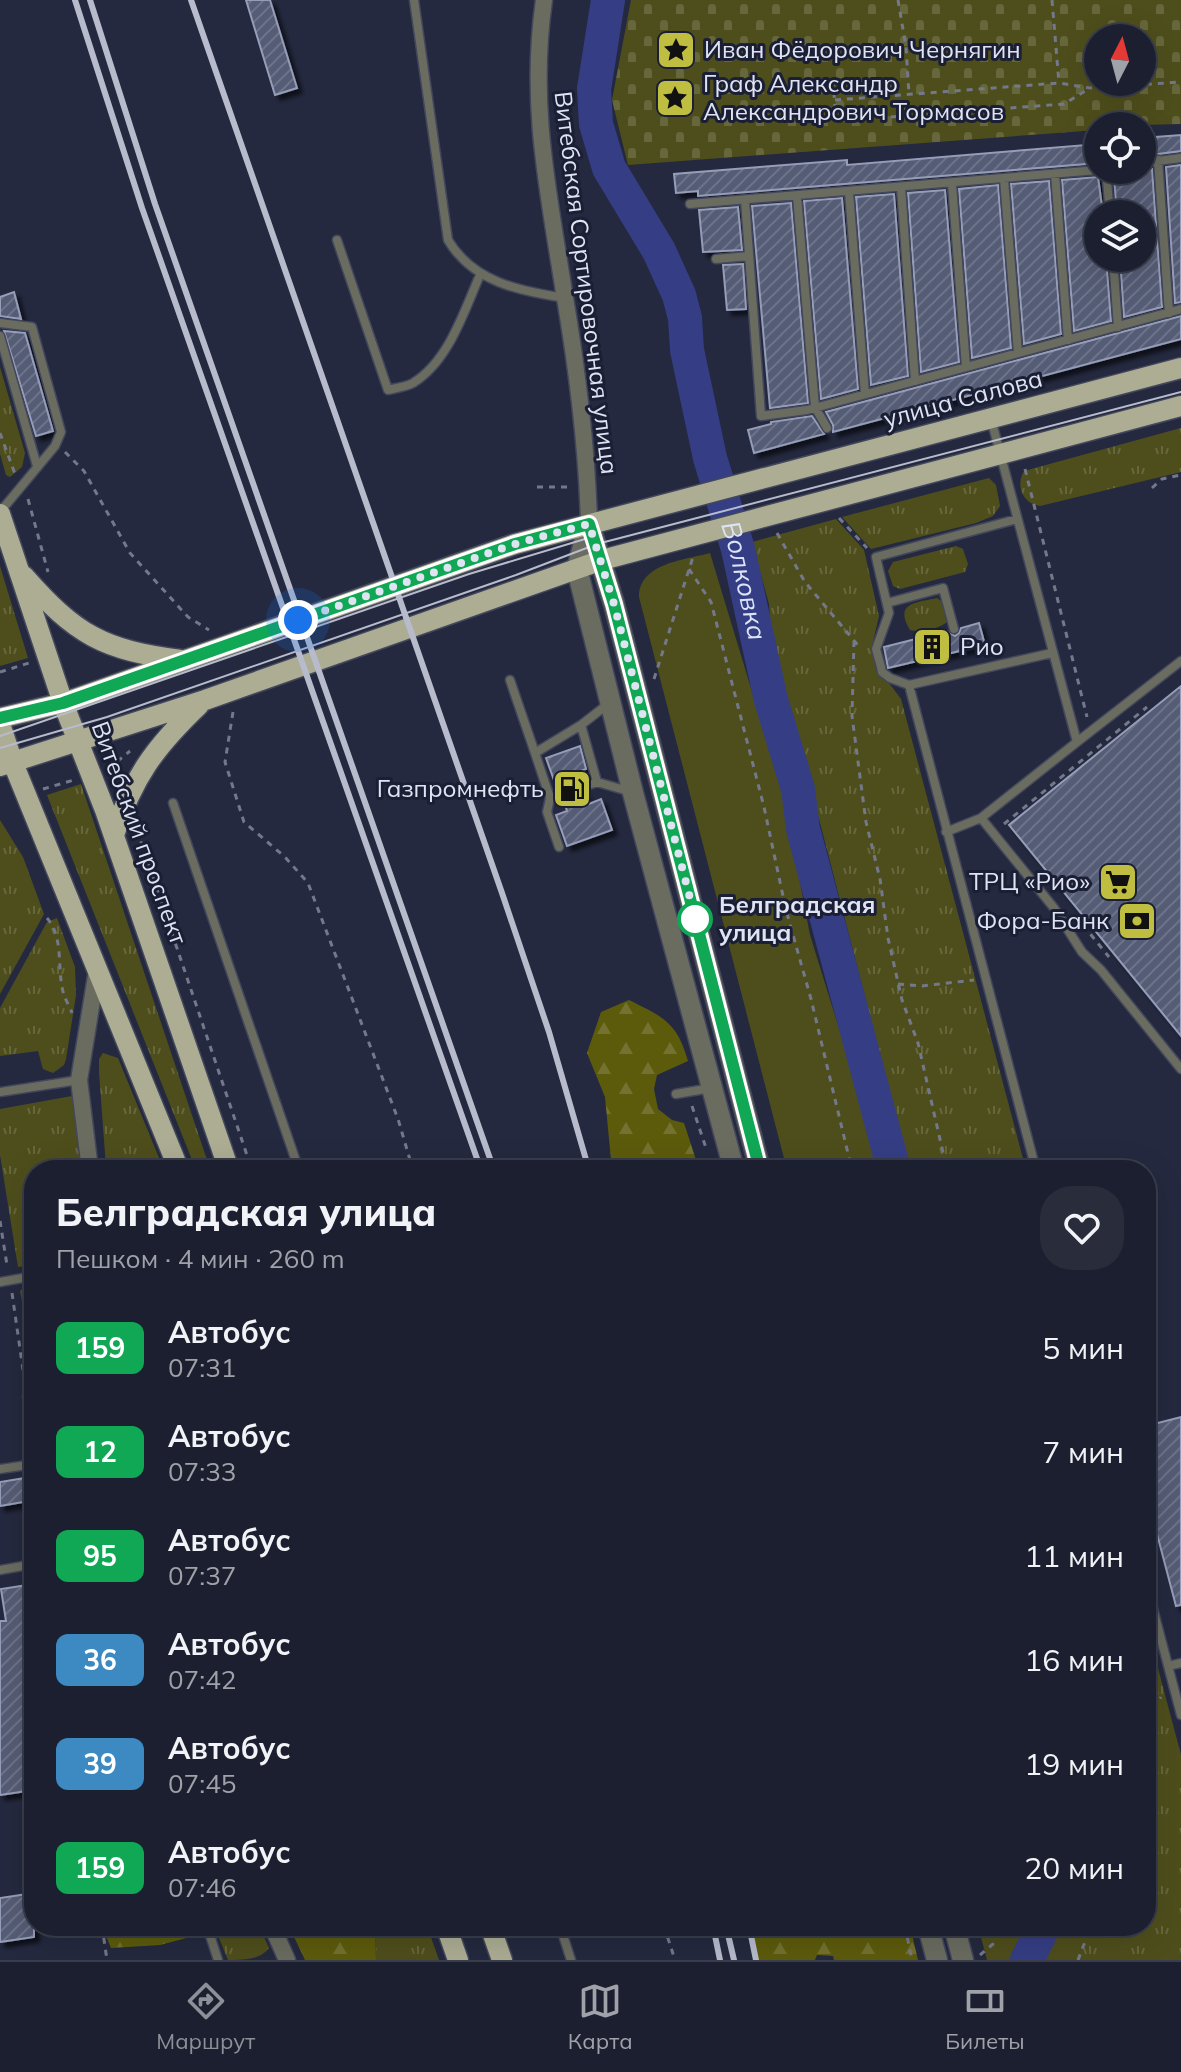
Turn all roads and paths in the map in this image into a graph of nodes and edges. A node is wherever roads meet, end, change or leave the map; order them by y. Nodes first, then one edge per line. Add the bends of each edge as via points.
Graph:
1 (414, 0) edge
2 (544, 0) edge
3 (898, 0) edge
4 (1052, 0) edge
5 (833, 80) dead end
6 (1181, 82) edge
7 (1059, 83) junction
8 (1156, 84) edge
9 (1084, 87) edge
10 (1084, 92) edge
11 (909, 94) junction
12 (835, 100) junction
13 (1181, 158) edge
14 (1158, 160) joint
15 (1084, 171) edge
16 (1055, 174) junction
17 (1004, 179) junction
18 (952, 184) junction
19 (901, 187) junction
20 (849, 192) junction
21 (797, 196) junction
22 (745, 200) junction
23 (690, 204) dead end
24 (337, 240) dead end
25 (749, 256) junction
26 (716, 259) dead end
27 (1114, 272) edge
28 (480, 275) junction
29 (565, 298) junction
30 (1181, 309) edge
31 (1169, 313) junction
32 (0, 323) edge
33 (1118, 327) junction
34 (0, 336) edge
35 (1068, 340) junction
36 (1018, 353) junction
37 (966, 367) junction
38 (1181, 368) edge
39 (915, 381) junction
40 (865, 394) junction
41 (1181, 406) edge
42 (815, 407) junction
43 (991, 419) junction
44 (827, 428) dead end
45 (0, 433) edge
46 (55, 446) junction
47 (1000, 454) junction
48 (1024, 465) dead end
49 (37, 466) junction
50 (1181, 475) edge
51 (21, 486) junction
52 (537, 487) dead end
53 (570, 487) dead end
54 (1152, 488) dead end
55 (0, 513) edge
56 (833, 514) dead end
57 (1017, 519) junction
58 (771, 522) junction
59 (589, 524) junction
60 (696, 542) junction
61 (876, 557) junction
62 (602, 560) junction
63 (17, 568) junction
64 (577, 569) junction
65 (689, 569) junction
66 (49, 575) dead end
67 (887, 603) junction
68 (954, 629) dead end
69 (212, 632) dead end
70 (854, 641) junction
71 (1052, 653) junction
72 (185, 660) junction
73 (1181, 661) edge
74 (29, 663) dead end
75 (881, 667) junction
76 (0, 672) edge
77 (510, 680) dead end
78 (654, 683) dead end
79 (909, 685) junction
80 (205, 700) junction
81 (611, 701) junction
82 (63, 703) junction
83 (234, 705) dead end
84 (1148, 706) dead end
85 (0, 718) edge
86 (0, 724) edge
87 (581, 725) junction
88 (1093, 729) junction
89 (79, 740) junction
90 (1077, 742) junction
91 (1104, 742) junction
92 (135, 750) dead end
93 (535, 753) junction
94 (6, 764) edge
95 (108, 769) dead end
96 (75, 779) dead end
97 (597, 782) junction
98 (43, 789) dead end
99 (633, 793) junction
100 (550, 798) junction
101 (173, 803) dead end
102 (981, 818) junction
103 (136, 825) dead end
104 (1002, 826) dead end
105 (946, 832) junction
106 (114, 835) junction
107 (559, 847) dead end
108 (47, 918) dead end
109 (1077, 918) dead end
110 (1115, 964) dead end
111 (97, 970) junction
112 (985, 980) junction
113 (898, 984) junction
114 (73, 1014) dead end
115 (1181, 1069) edge
116 (79, 1080) junction
117 (713, 1088) junction
118 (0, 1092) edge
119 (676, 1094) dead end
120 (89, 1160) edge
121 (175, 1160) edge
122 (226, 1160) edge
123 (249, 1160) edge
124 (296, 1160) edge
125 (410, 1160) edge
126 (731, 1160) edge
127 (757, 1160) edge
128 (850, 1160) edge
129 (945, 1160) edge
130 (1033, 1160) edge
131 (0, 1221) edge
132 (5, 1281) edge
133 (24, 1371) edge
134 (24, 1465) edge
135 (0, 1469) edge
136 (24, 1566) edge
137 (0, 1570) edge
138 (1156, 1620) edge
139 (1181, 1663) edge
140 (1168, 1666) junction
141 (1181, 1715) edge
142 (103, 1936) edge
143 (210, 1936) edge
144 (276, 1936) edge
145 (450, 1936) edge
146 (494, 1936) edge
147 (563, 1936) edge
148 (667, 1936) edge
149 (907, 1936) edge
150 (931, 1936) edge
151 (960, 1936) edge
152 (997, 1936) edge
153 (1087, 1936) edge
154 (972, 1957) edge
155 (107, 1960) edge
156 (218, 1960) edge
157 (287, 1960) edge
158 (458, 1960) edge
159 (502, 1960) edge
160 (571, 1960) edge
161 (675, 1960) edge
162 (912, 1960) edge
163 (937, 1960) edge
164 (1078, 1960) edge

1 - 28 lane via 448,240
2 - 29 street, Витебская Сортировочная улица via 538,125
3 - 11 path
4 - 7 path
5 - 12 path
6 - 8 path
7 - 9 path
7 - 11 path
10 - 12 path via 1064,104 836,121
11 - 12 path
13 - 14 lane
14 - 31 lane
15 - 16 lane
16 - 17 lane
16 - 35 lane
17 - 18 lane
17 - 36 lane
18 - 19 lane
18 - 37 lane
19 - 20 lane
19 - 39 lane
20 - 21 lane
20 - 40 lane
21 - 22 lane
21 - 42 lane
22 - 23 lane
22 - 25 lane
24 - 28 lane via 388,390 412,384 438,360
25 - 26 lane
25 - 42 lane via 761,416
27 - 33 lane
28 - 29 lane
29 - 59 street, Витебская Сортировочная улица via 583,424
30 - 31 lane
31 - 33 lane
32 - 46 lane via 32,327 61,426
33 - 35 lane
34 - 49 lane
35 - 36 lane
36 - 37 lane
37 - 39 lane
38 - 43 main road, улица Салова
39 - 40 lane
40 - 42 lane
41 - 47 main road
42 - 44 lane
43 - 47 lane
43 - 59 main road, улица Салова
45 - 51 path
46 - 49 lane
46 - 69 path via 84,471 130,553 193,622
47 - 57 lane
47 - 58 main road
48 - 88 path
49 - 51 lane
50 - 54 path via 1162,479
51 - 55 lane
51 - 66 path via 32,506
52 - 53 path
55 - 63 main road, Витебский проспект
56 - 61 path
57 - 61 lane
57 - 71 lane
58 - 60 main road
58 - 70 path via 805,582
59 - 62 street
59 - 64 street
59 - 72 main road via 515,544
60 - 62 main road
60 - 65 path
61 - 67 lane
62 - 64 main road
62 - 127 street
63 - 72 main road via 62,617 97,640
63 - 82 main road, Витебский проспект
64 - 80 main road
64 - 81 street
65 - 78 path
65 - 128 path via 711,602
67 - 68 lane via 943,588
67 - 75 lane via 889,613 876,649
70 - 75 path
70 - 113 path via 857,765
71 - 79 lane
71 - 90 lane
72 - 82 main road
73 - 88 lane
74 - 76 path
75 - 79 lane via 890,678
77 - 93 lane
79 - 105 lane
80 - 89 main road
80 - 106 main road via 141,770
81 - 87 lane
81 - 99 street
82 - 85 main road
82 - 89 main road, Витебский проспект
83 - 125 path via 225,762 244,822 308,883
84 - 91 path
86 - 94 main road
87 - 93 lane
87 - 97 lane
88 - 90 lane
88 - 91 path
89 - 94 main road
89 - 106 main road, Витебский проспект
90 - 102 lane
91 - 104 path
92 - 95 path
93 - 100 lane
94 - 111 main road via 42,830
96 - 98 path
97 - 99 lane
97 - 100 lane
99 - 117 street
100 - 107 lane via 547,812
101 - 124 lane
102 - 105 lane
102 - 115 lane via 1054,908 1082,952
103 - 123 path
105 - 112 lane
106 - 122 main road, Витебский проспект
108 - 114 path via 58,945 63,993
109 - 110 path
111 - 116 street
111 - 121 main road
112 - 113 path
112 - 130 lane
113 - 129 path via 918,1043
116 - 118 lane
116 - 120 street
117 - 119 lane
117 - 126 street
131 - 132 path
132 - 133 path
134 - 135 lane
136 - 137 lane
138 - 140 lane
139 - 140 lane
140 - 141 lane
142 - 155 path
143 - 156 lane
144 - 157 street
145 - 158 main road
146 - 159 main road
147 - 160 lane
148 - 161 path
149 - 162 path
150 - 163 street
151 - 154 street
152 - 154 path
153 - 164 path

